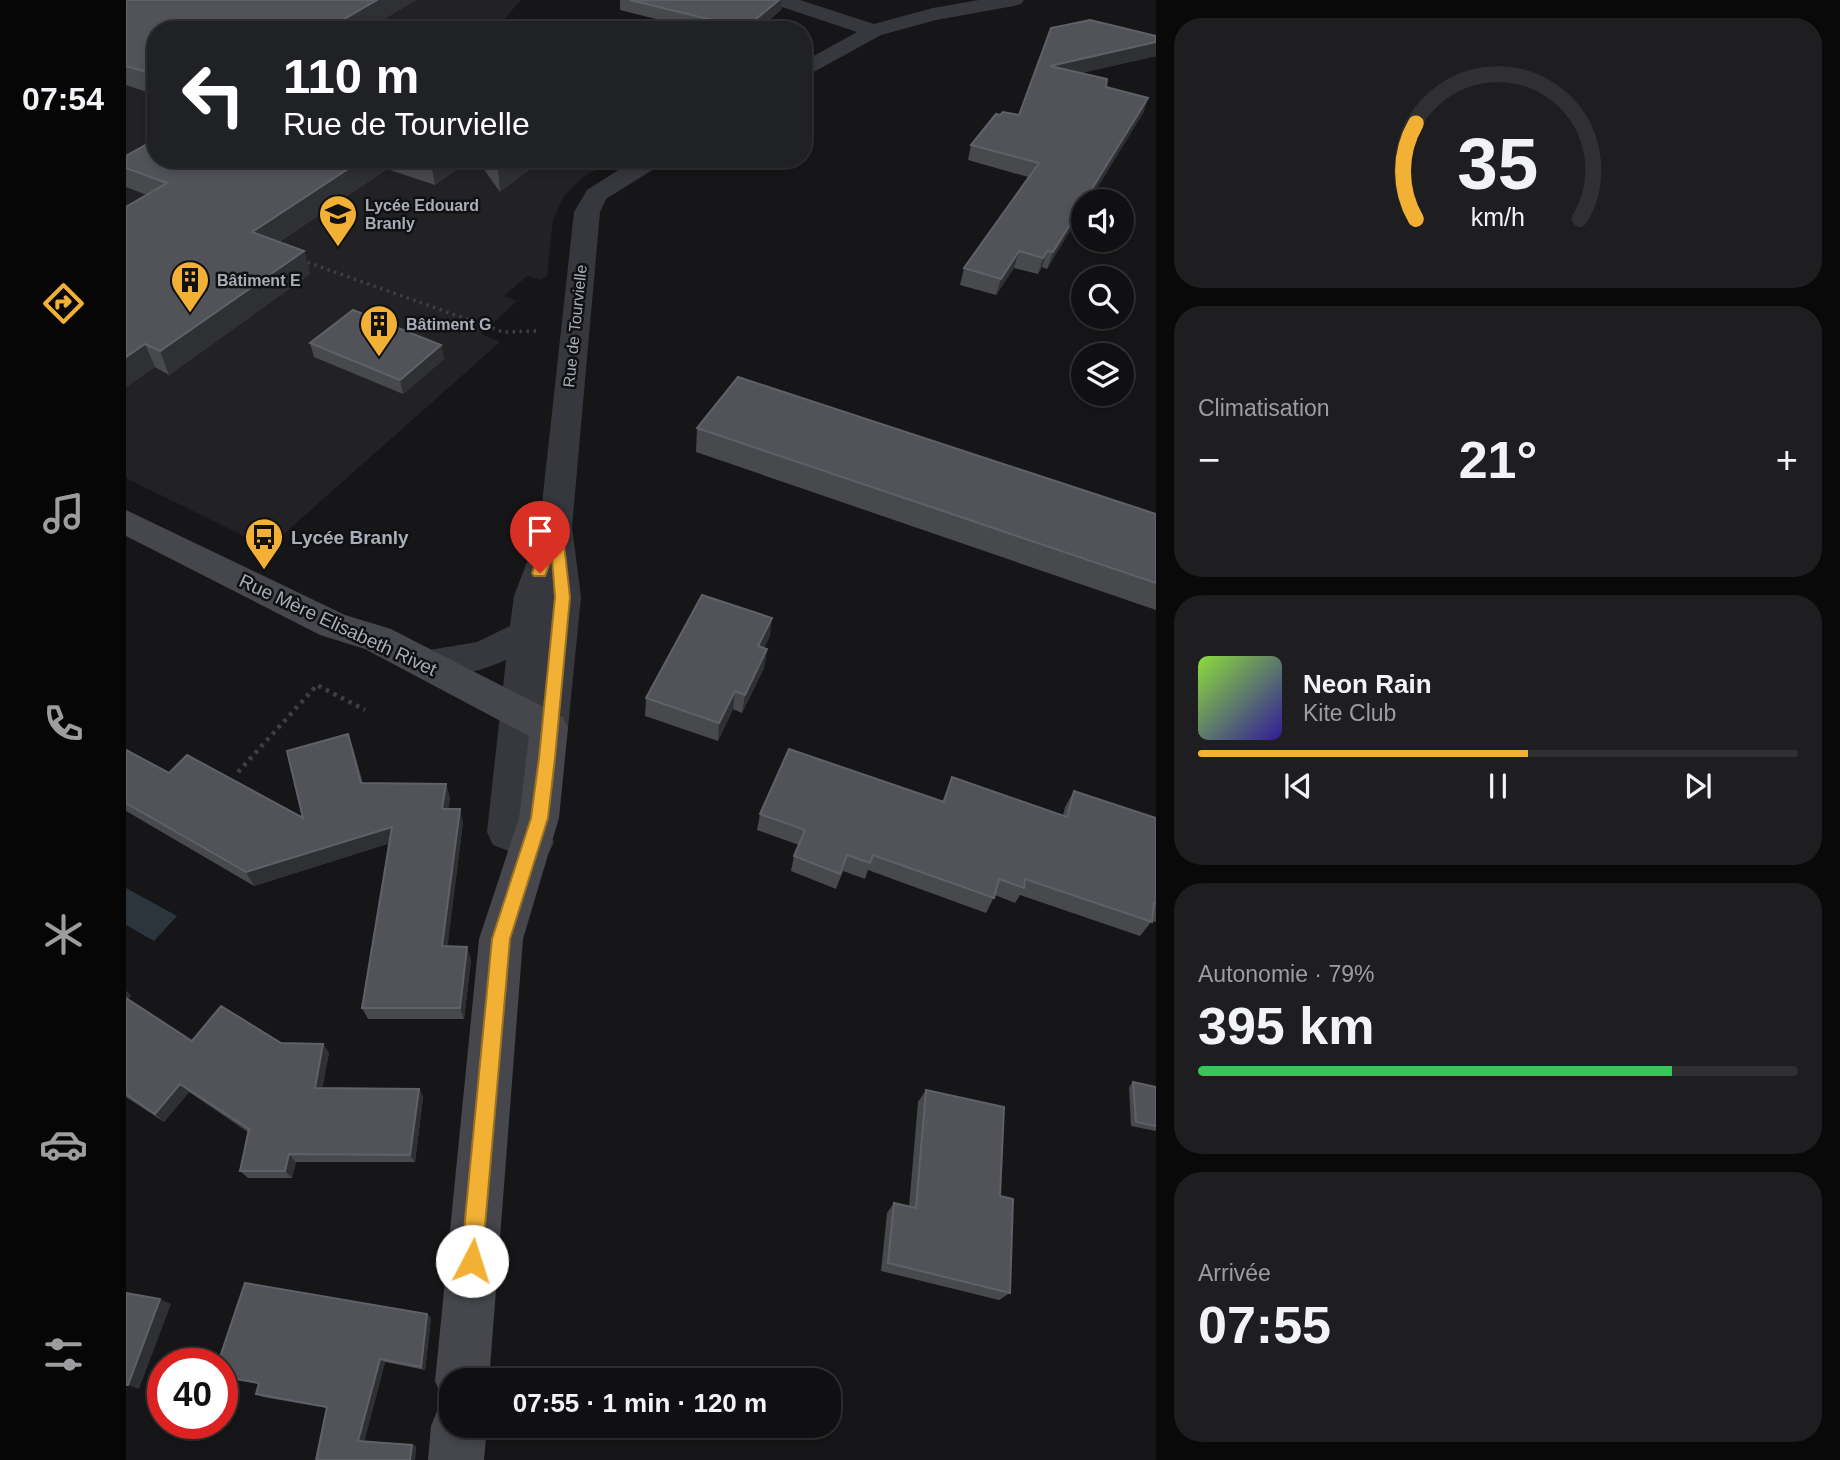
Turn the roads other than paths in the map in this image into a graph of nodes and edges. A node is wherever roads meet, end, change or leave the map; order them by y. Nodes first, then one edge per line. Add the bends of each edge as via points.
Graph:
1 (780, 0) edge
2 (1014, 0) edge
3 (874, 31) junction
4 (812, 66) edge
5 (639, 168) edge
6 (126, 522) edge
7 (555, 527) junction
8 (527, 633) junction
9 (425, 663) junction
10 (534, 720) junction
11 (463, 1368) edge
12 (458, 1438) edge
13 (456, 1460) edge

1 - 3 street
2 - 3 street via 933,14
3 - 4 street
5 - 7 street, Rue de Tourvielle via 596,195 587,212
6 - 9 street, Rue Mère Elisabeth Rivet via 321,619 378,639
7 - 8 street, Rue de Tourvielle via 532,596
7 - 10 street, Rue de Tourvielle via 563,597
8 - 9 street via 465,661
8 - 10 street, Rue de Tourvielle
9 - 10 street, Rue Mère Elisabeth Rivet
10 - 11 street, Rue de Tourvielle via 539,818 501,939
12 - 13 street

